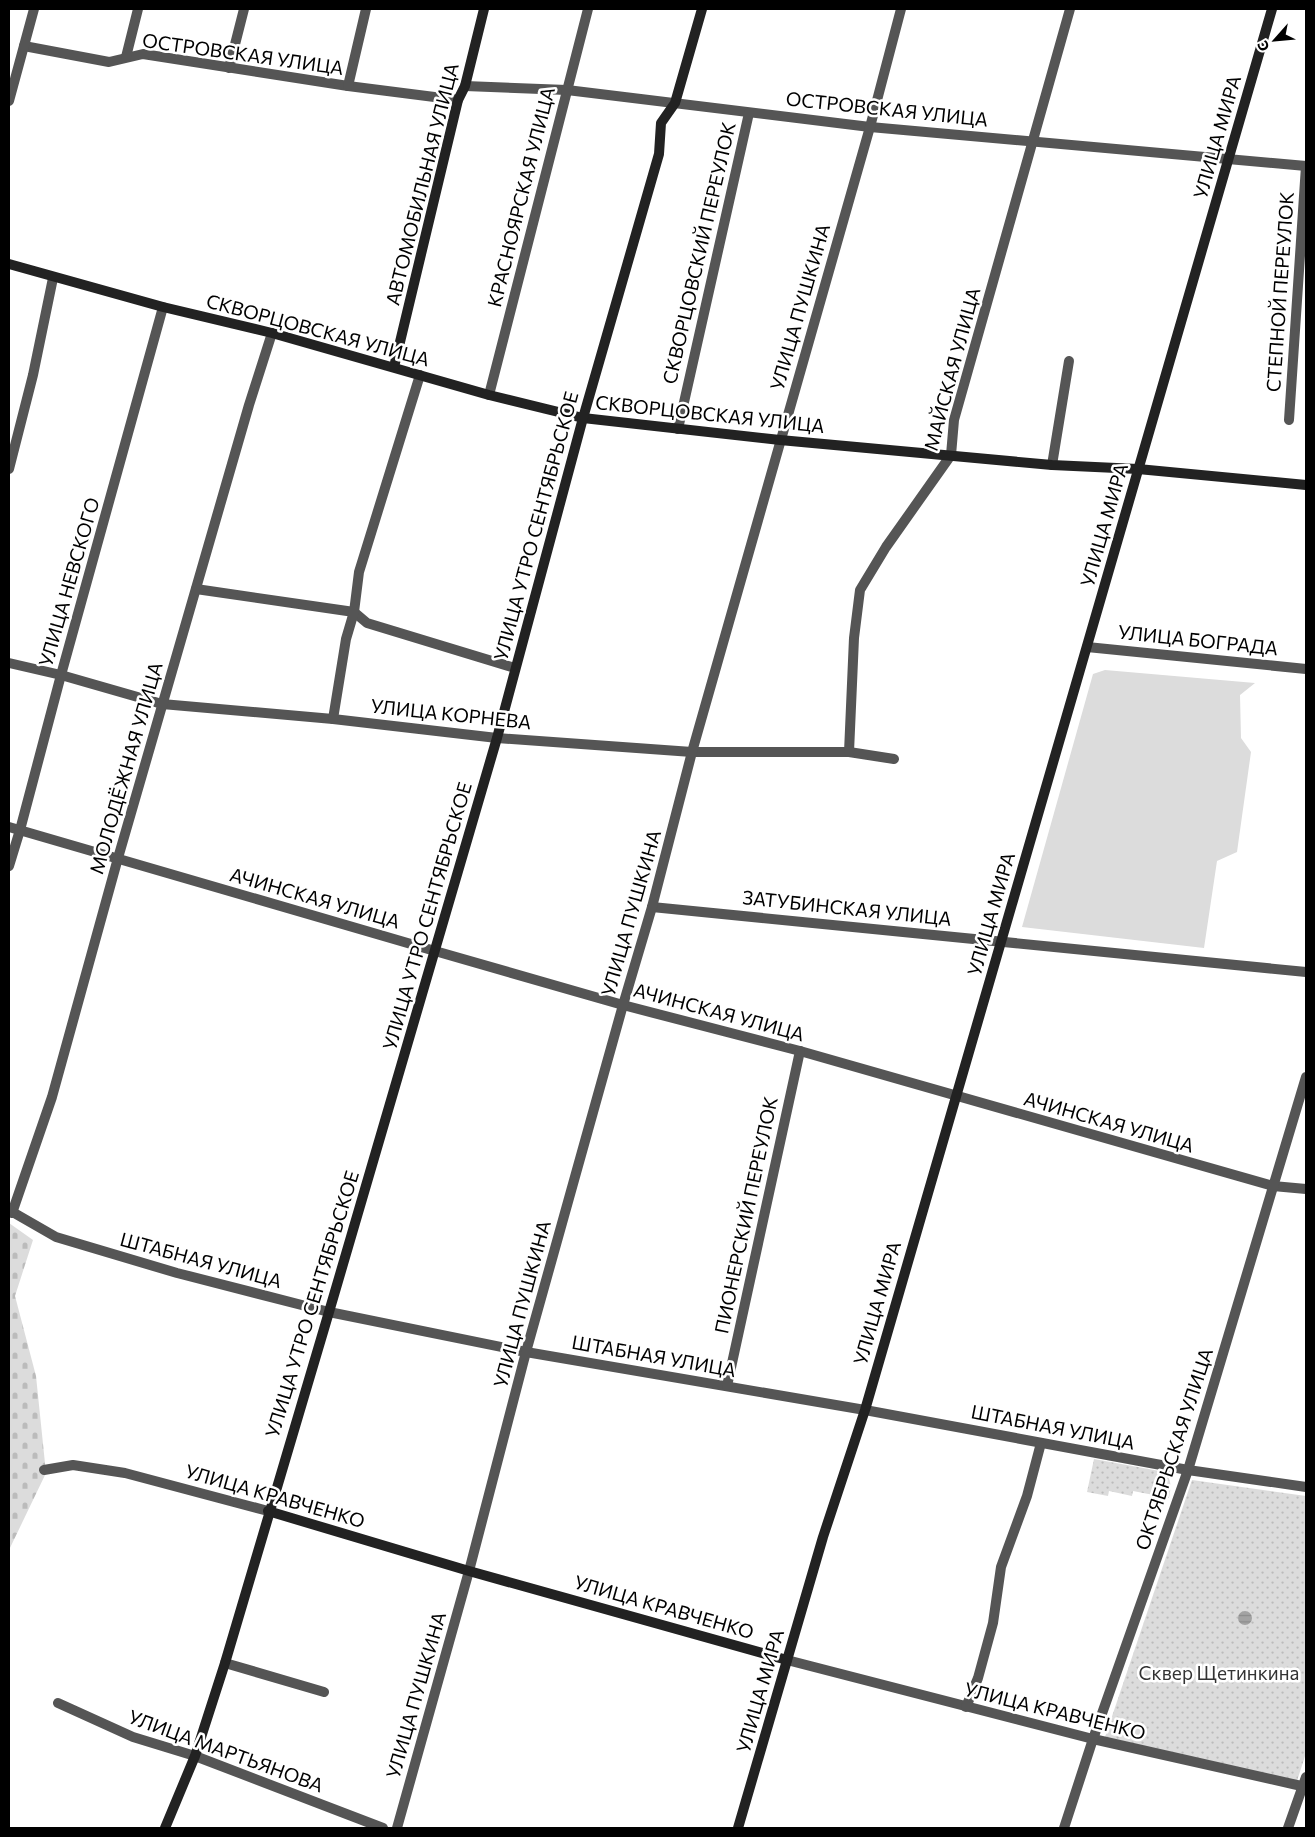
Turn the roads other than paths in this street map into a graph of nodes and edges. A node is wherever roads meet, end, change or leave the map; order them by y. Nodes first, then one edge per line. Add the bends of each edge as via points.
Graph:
1 (34, 9) edge
2 (138, 9) edge
3 (244, 9) edge
4 (366, 9) edge
5 (484, 9) edge
6 (588, 9) edge
7 (702, 9) edge
8 (901, 9) edge
9 (1070, 9) edge
10 (1272, 9) edge
11 (24, 46) junction
12 (126, 57) junction
13 (229, 68) junction
14 (348, 86) junction
15 (465, 86) junction
16 (567, 90) junction
17 (458, 100) junction
18 (9, 101) edge
19 (675, 103) junction
20 (749, 113) junction
21 (870, 127) junction
22 (1033, 140) junction
23 (1229, 159) junction
24 (1306, 166) edge
25 (9, 264) edge
26 (53, 278) junction
27 (163, 307) junction
28 (272, 333) junction
29 (1069, 361) dead end
30 (394, 367) junction
31 (420, 375) junction
32 (489, 395) junction
33 (583, 418) junction
34 (1289, 420) dead end
35 (678, 429) junction
36 (780, 440) junction
37 (950, 455) junction
38 (1052, 465) junction
39 (9, 469) edge
40 (1138, 469) junction
41 (1306, 485) edge
42 (196, 589) junction
43 (354, 612) junction
44 (1087, 647) junction
45 (9, 663) edge
46 (515, 668) junction
47 (1306, 669) edge
48 (61, 675) junction
49 (162, 704) junction
50 (333, 720) junction
51 (497, 738) junction
52 (692, 752) junction
53 (849, 752) junction
54 (894, 760) dead end
55 (9, 827) edge
56 (20, 830) junction
57 (118, 858) junction
58 (9, 866) edge
59 (652, 907) junction
60 (1001, 941) junction
61 (435, 951) junction
62 (1306, 972) edge
63 (623, 1005) junction
64 (800, 1051) junction
65 (1306, 1077) edge
66 (955, 1097) junction
67 (1273, 1186) junction
68 (1306, 1189) edge
69 (11, 1212) edge
70 (329, 1312) junction
71 (526, 1352) junction
72 (727, 1386) junction
73 (865, 1410) junction
74 (1041, 1443) junction
75 (44, 1470) dead end
76 (1188, 1470) junction
77 (1306, 1487) edge
78 (268, 1511) junction
79 (469, 1571) junction
80 (787, 1660) junction
81 (225, 1662) junction
82 (324, 1692) dead end
83 (58, 1703) dead end
84 (966, 1707) junction
85 (1093, 1739) junction
86 (195, 1756) junction
87 (1305, 1784) edge
88 (165, 1828) edge
89 (383, 1828) edge
90 (396, 1828) edge
91 (738, 1828) edge
92 (1064, 1828) edge
93 (1288, 1828) edge

1 - 11 street
2 - 12 street
3 - 13 street
4 - 14 street
5 - 15 street, АВТОМОБИЛЬНАЯ УЛИЦА
6 - 16 street, КРАСНОЯРСКАЯ УЛИЦА
7 - 19 street, УЛИЦА УТРО СЕНТЯБРЬСКОЕ
8 - 21 street, УЛИЦА ПУШКИНА
9 - 22 street, МАЙСКАЯ УЛИЦА
10 - 23 street, УЛИЦА МИРА
11 - 12 street, ОСТРОВСКАЯ УЛИЦА via 109,62
11 - 18 street
12 - 13 street, ОСТРОВСКАЯ УЛИЦА via 143,54
13 - 14 street, ОСТРОВСКАЯ УЛИЦА
14 - 17 street, ОСТРОВСКАЯ УЛИЦА
15 - 16 street, ОСТРОВСКАЯ УЛИЦА
15 - 17 street, АВТОМОБИЛЬНАЯ УЛИЦА
16 - 19 street, ОСТРОВСКАЯ УЛИЦА
16 - 32 street, КРАСНОЯРСКАЯ УЛИЦА
17 - 30 street, АВТОМОБИЛЬНАЯ УЛИЦА
19 - 20 street, ОСТРОВСКАЯ УЛИЦА
19 - 33 street, УЛИЦА УТРО СЕНТЯБРЬСКОЕ via 661,123 659,154
20 - 21 street, ОСТРОВСКАЯ УЛИЦА
20 - 35 street, СКВОРЦОВСКИЙ ПЕРЕУЛОК
21 - 22 street, ОСТРОВСКАЯ УЛИЦА
21 - 36 street, УЛИЦА ПУШКИНА
22 - 23 street, ОСТРОВСКАЯ УЛИЦА
22 - 37 street, МАЙСКАЯ УЛИЦА via 954,420
23 - 24 street, ОСТРОВСКАЯ УЛИЦА
23 - 40 street, УЛИЦА МИРА
24 - 34 street, СТЕПНОЙ ПЕРЕУЛОК
25 - 26 street, СКВОРЦОВСКАЯ УЛИЦА
26 - 27 street, СКВОРЦОВСКАЯ УЛИЦА
26 - 39 street
27 - 28 street, СКВОРЦОВСКАЯ УЛИЦА
27 - 48 street, УЛИЦА НЕВСКОГО
28 - 30 street, СКВОРЦОВСКАЯ УЛИЦА
28 - 42 street, МОЛОДЁЖНАЯ УЛИЦА
29 - 38 street
30 - 31 street, СКВОРЦОВСКАЯ УЛИЦА
31 - 32 street, СКВОРЦОВСКАЯ УЛИЦА
31 - 43 street via 359,572
32 - 33 street, СКВОРЦОВСКАЯ УЛИЦА
33 - 35 street, СКВОРЦОВСКАЯ УЛИЦА
33 - 46 street, УЛИЦА УТРО СЕНТЯБРЬСКОЕ
35 - 36 street, СКВОРЦОВСКАЯ УЛИЦА
36 - 37 street, СКВОРЦОВСКАЯ УЛИЦА
36 - 52 street, УЛИЦА ПУШКИНА
37 - 38 street, СКВОРЦОВСКАЯ УЛИЦА
37 - 53 street, МАЙСКАЯ УЛИЦА via 860,590 854,638
38 - 40 street, СКВОРЦОВСКАЯ УЛИЦА
40 - 41 street, СКВОРЦОВСКАЯ УЛИЦА
40 - 44 street, УЛИЦА МИРА
42 - 43 street
42 - 49 street, МОЛОДЁЖНАЯ УЛИЦА
43 - 46 street via 367,623
43 - 50 street via 346,639
44 - 47 street, УЛИЦА БОГРАДА
44 - 60 street, УЛИЦА МИРА
45 - 48 street, УЛИЦА КОРНЕВА
46 - 51 street, УЛИЦА УТРО СЕНТЯБРЬСКОЕ
48 - 49 street, УЛИЦА КОРНЕВА
48 - 56 street, УЛИЦА НЕВСКОГО
49 - 50 street, УЛИЦА КОРНЕВА
49 - 57 street, МОЛОДЁЖНАЯ УЛИЦА
50 - 51 street, УЛИЦА КОРНЕВА
51 - 52 street, УЛИЦА КОРНЕВА
51 - 61 street, УЛИЦА УТРО СЕНТЯБРЬСКОЕ
52 - 53 street, УЛИЦА КОРНЕВА
52 - 59 street, УЛИЦА ПУШКИНА
53 - 54 street, УЛИЦА КОРНЕВА
55 - 56 street, АЧИНСКАЯ УЛИЦА
56 - 57 street, АЧИНСКАЯ УЛИЦА
56 - 58 street, УЛИЦА НЕВСКОГО
57 - 61 street, АЧИНСКАЯ УЛИЦА
57 - 69 street, МОЛОДЁЖНАЯ УЛИЦА via 52,1097
59 - 60 street, ЗАТУБИНСКАЯ УЛИЦА
59 - 63 street, УЛИЦА ПУШКИНА
60 - 62 street, ЗАТУБИНСКАЯ УЛИЦА
60 - 66 street, УЛИЦА МИРА
61 - 63 street, АЧИНСКАЯ УЛИЦА
61 - 70 street, УЛИЦА УТРО СЕНТЯБРЬСКОЕ
63 - 64 street, АЧИНСКАЯ УЛИЦА
63 - 71 street, УЛИЦА ПУШКИНА
64 - 66 street, АЧИНСКАЯ УЛИЦА
64 - 72 street, ПИОНЕРСКИЙ ПЕРЕУЛОК
65 - 67 street, ОКТЯБРЬСКАЯ УЛИЦА
66 - 67 street, АЧИНСКАЯ УЛИЦА
66 - 73 street, УЛИЦА МИРА
67 - 68 street, АЧИНСКАЯ УЛИЦА
67 - 76 street, ОКТЯБРЬСКАЯ УЛИЦА
69 - 70 street, ШТАБНАЯ УЛИЦА via 56,1237 177,1273
70 - 71 street, ШТАБНАЯ УЛИЦА
70 - 78 street, УЛИЦА УТРО СЕНТЯБРЬСКОЕ
71 - 72 street, ШТАБНАЯ УЛИЦА
71 - 79 street, УЛИЦА ПУШКИНА
72 - 73 street, ШТАБНАЯ УЛИЦА
73 - 74 street, ШТАБНАЯ УЛИЦА
73 - 80 street, УЛИЦА МИРА
74 - 76 street, ШТАБНАЯ УЛИЦА
74 - 84 street via 1027,1496 1001,1567 993,1623 978,1678
75 - 78 street, УЛИЦА КРАВЧЕНКО via 73,1465 125,1473
76 - 77 street, ШТАБНАЯ УЛИЦА
76 - 85 street, ОКТЯБРЬСКАЯ УЛИЦА
78 - 79 street, УЛИЦА КРАВЧЕНКО
78 - 81 street, УЛИЦА УТРО СЕНТЯБРЬСКОЕ
79 - 80 street, УЛИЦА КРАВЧЕНКО
79 - 90 street, УЛИЦА ПУШКИНА
80 - 84 street, УЛИЦА КРАВЧЕНКО
80 - 91 street, УЛИЦА МИРА
81 - 82 street
81 - 86 street, УЛИЦА УТРО СЕНТЯБРЬСКОЕ
83 - 86 street, УЛИЦА МАРТЬЯНОВА via 133,1737
84 - 85 street, УЛИЦА КРАВЧЕНКО
85 - 87 street, УЛИЦА КРАВЧЕНКО
85 - 92 street, ОКТЯБРЬСКАЯ УЛИЦА
86 - 88 street, УЛИЦА УТРО СЕНТЯБРЬСКОЕ
86 - 89 street, УЛИЦА МАРТЬЯНОВА
87 - 93 street

